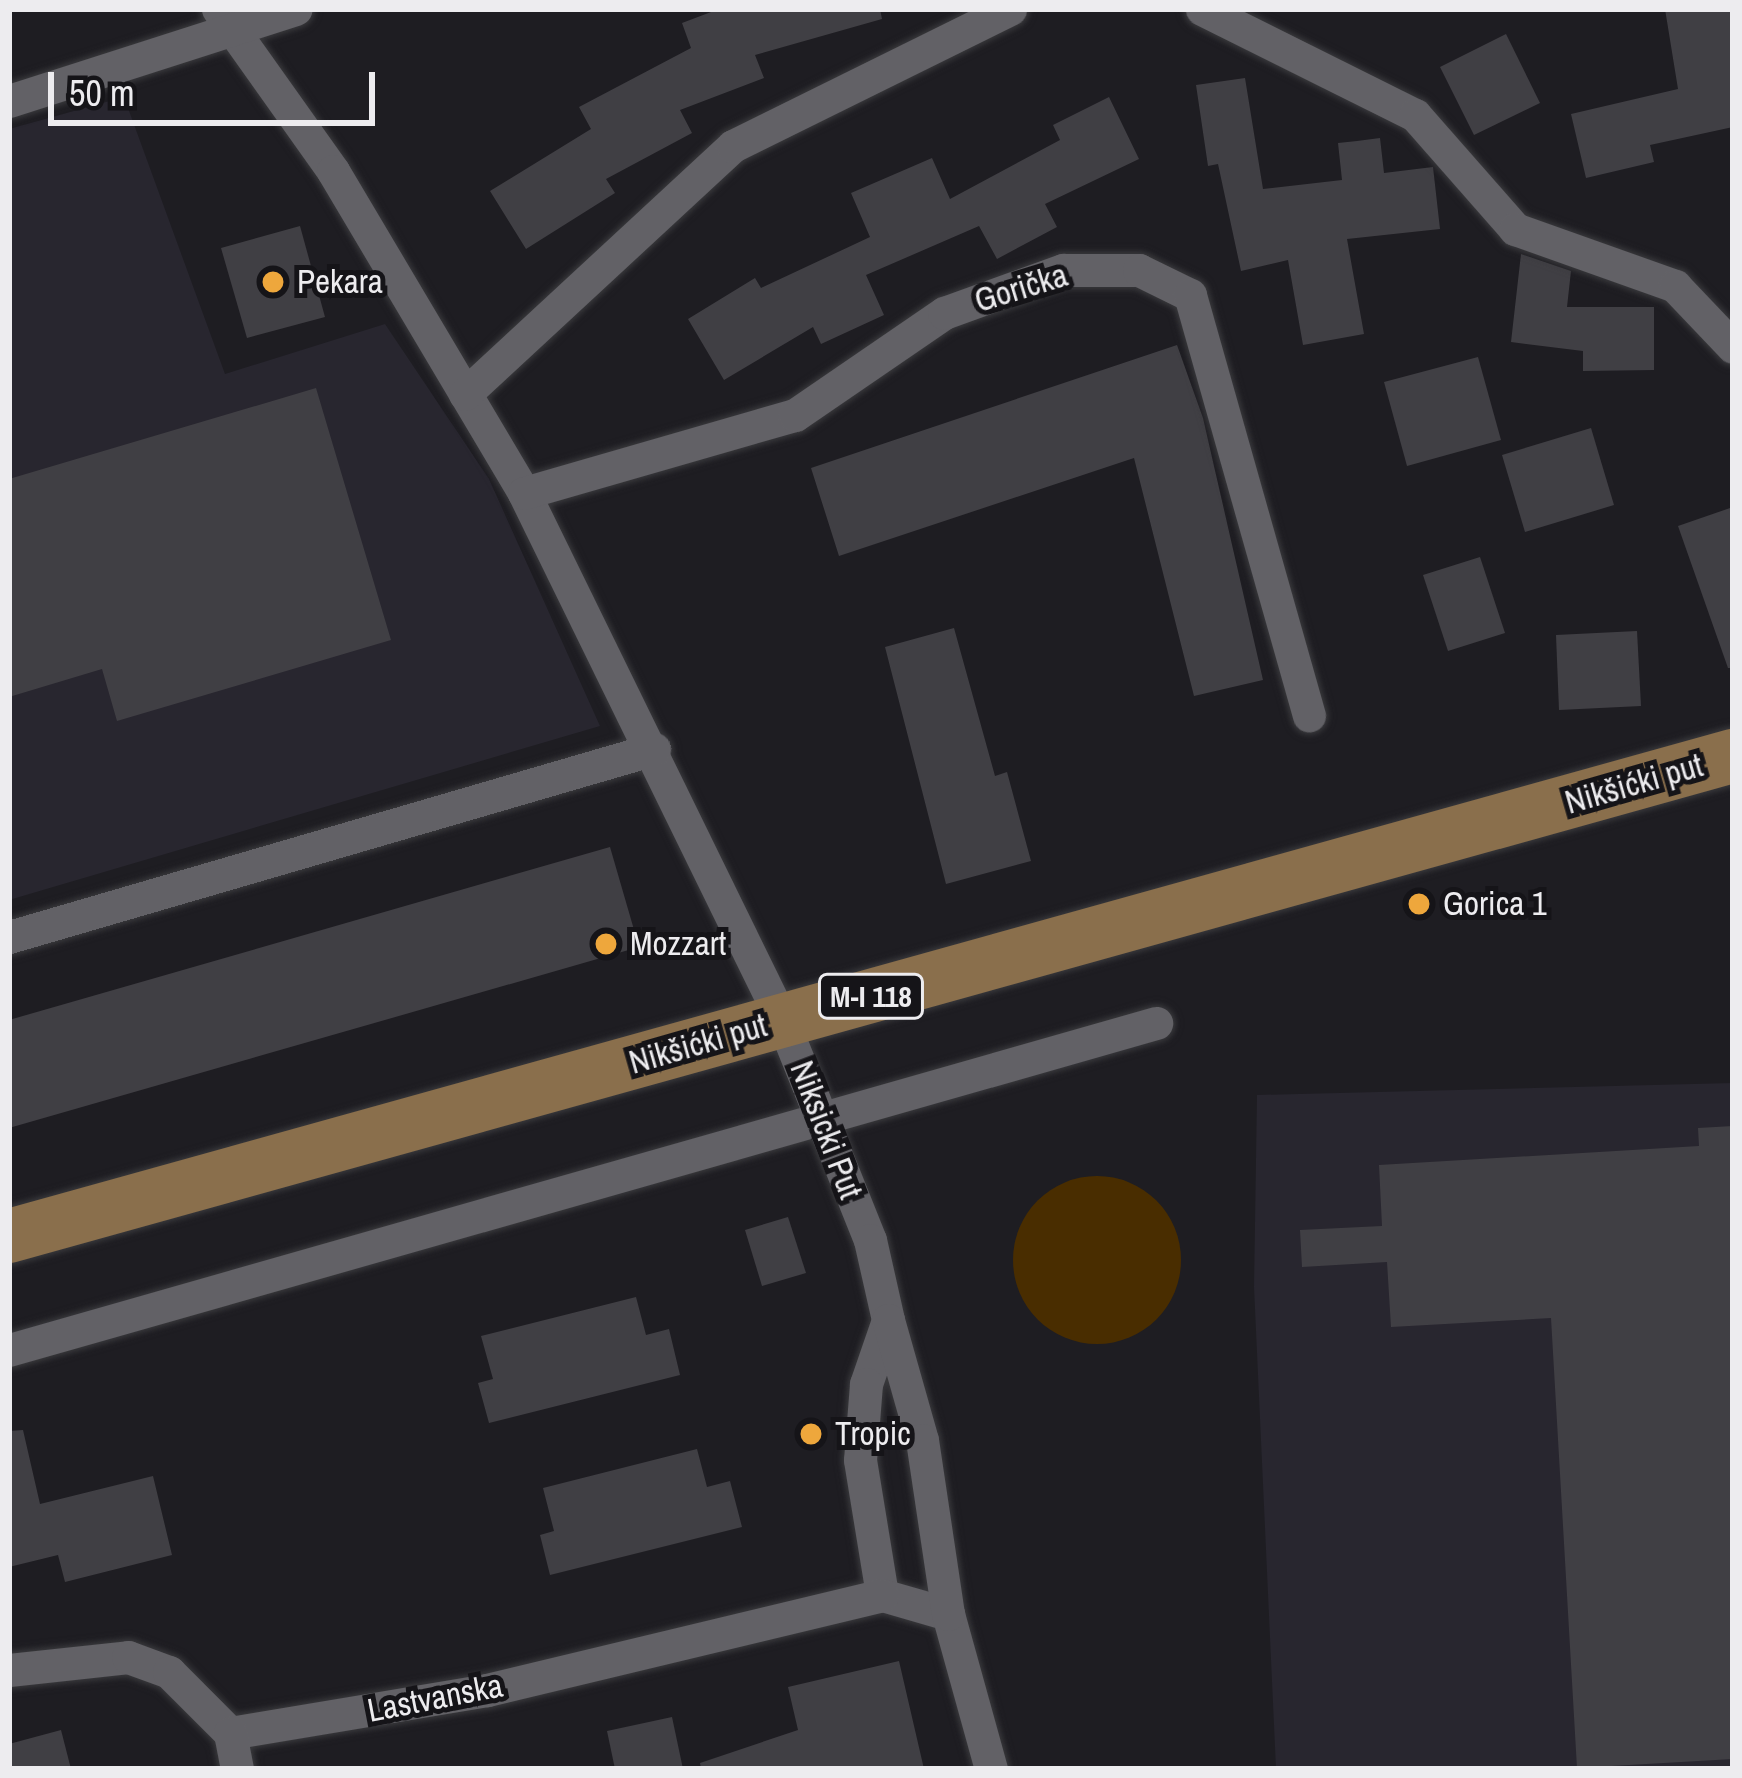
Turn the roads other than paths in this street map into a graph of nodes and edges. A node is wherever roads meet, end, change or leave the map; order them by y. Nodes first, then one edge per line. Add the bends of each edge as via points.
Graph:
1 (296, 9) edge
2 (1010, 9) edge
3 (1202, 9) edge
4 (224, 19) edge
5 (9, 101) edge
6 (1733, 347) edge
7 (465, 394) junction
8 (524, 493) junction
9 (1309, 716) dead end
10 (654, 749) junction
11 (1733, 756) edge
12 (9, 937) edge
13 (782, 1020) junction
14 (1156, 1022) dead end
15 (823, 1120) junction
16 (9, 1236) edge
17 (888, 1319) junction
18 (9, 1350) edge
19 (882, 1595) junction
20 (948, 1614) junction
21 (9, 1670) edge
22 (230, 1733) junction
23 (236, 1769) edge
24 (991, 1769) edge

1 - 4 street
2 - 7 street via 733,146
3 - 6 street via 1415,115 1516,229 1675,286
4 - 5 street
4 - 7 street via 333,171
7 - 8 street
8 - 9 street, Gorička via 795,415 944,313 1063,270 1139,270 1190,295
8 - 10 street
10 - 12 street
10 - 13 street
11 - 13 main road, Nikšićki put / M-I 118
13 - 15 street, Niksicki Put
13 - 16 main road, Nikšićki put / M-I 118
14 - 15 street
15 - 17 street, Niksicki Put via 870,1240
15 - 18 street
17 - 19 street via 866,1384 860,1460
17 - 20 street via 922,1440
19 - 20 street
19 - 22 street, Lastvanska via 487,1690
20 - 24 street
21 - 22 street via 128,1657 170,1672
22 - 23 street

